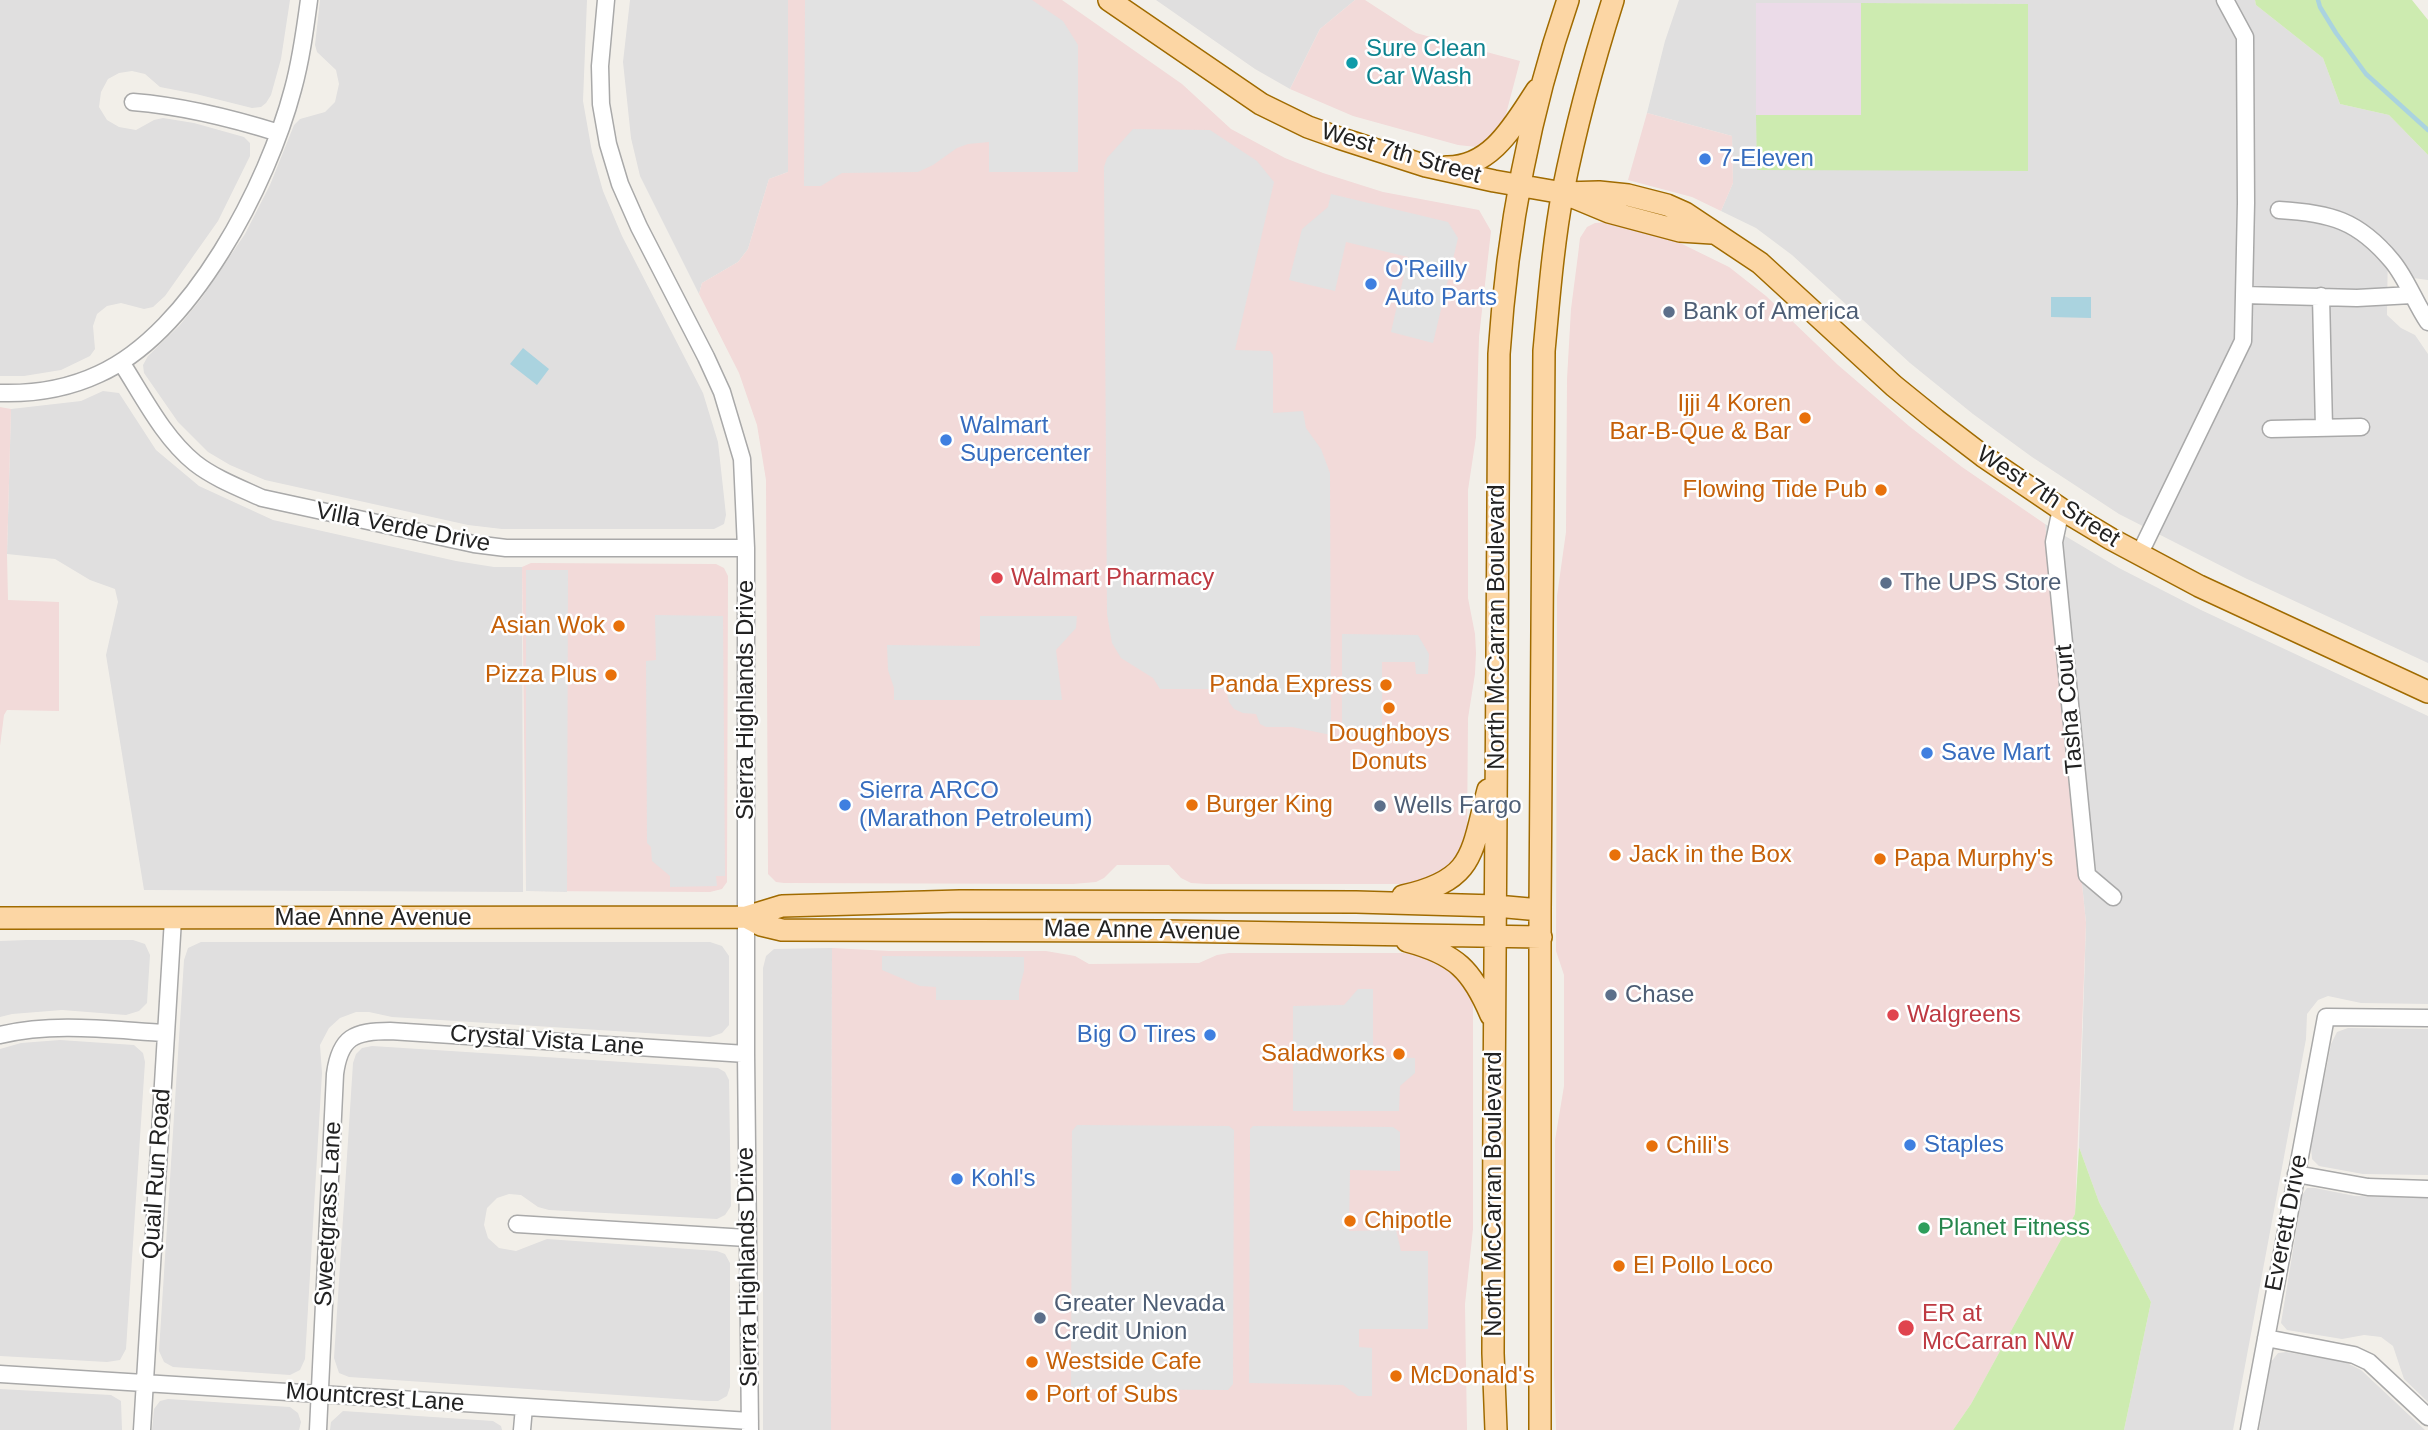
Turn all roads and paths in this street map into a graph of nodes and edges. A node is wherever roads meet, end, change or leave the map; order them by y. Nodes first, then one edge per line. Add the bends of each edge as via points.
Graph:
1 (309, 0) edge
2 (607, 0) edge
3 (1109, 0) edge
4 (1569, 0) edge
5 (1613, 0) edge
6 (2225, 0) edge
7 (1544, 80) junction
8 (133, 102) dead end
9 (279, 133) junction
10 (1426, 166) junction
11 (1521, 186) junction
12 (1563, 193) junction
13 (2279, 210) dead end
14 (2244, 295) junction
15 (2412, 295) junction
16 (2321, 296) junction
17 (2428, 322) edge
18 (121, 362) junction
19 (0, 393) edge
20 (2361, 427) dead end
21 (2324, 428) junction
22 (2271, 429) dead end
23 (2061, 509) junction
24 (747, 548) junction
25 (2139, 555) junction
26 (2428, 692) edge
27 (1496, 761) junction
28 (2113, 897) dead end
29 (1356, 902) junction
30 (1496, 906) junction
31 (1540, 911) junction
32 (746, 917) junction
33 (0, 919) edge
34 (173, 919) junction
35 (1382, 935) junction
36 (1496, 936) junction
37 (1541, 937) junction
38 (2428, 1018) edge
39 (166, 1033) junction
40 (0, 1035) edge
41 (349, 1038) joint
42 (746, 1054) junction
43 (1495, 1062) junction
44 (2296, 1174) junction
45 (2428, 1189) edge
46 (517, 1224) dead end
47 (747, 1238) junction
48 (2266, 1338) junction
49 (0, 1374) edge
50 (144, 1383) junction
51 (321, 1394) junction
52 (524, 1407) junction
53 (2428, 1417) edge
54 (750, 1426) edge
55 (142, 1430) edge
56 (318, 1430) edge
57 (522, 1430) edge
58 (1496, 1430) edge
59 (1540, 1430) edge
60 (2249, 1430) edge

1 - 9 street via 298,68
2 - 24 street, Sierra Highlands Drive via 600,66 608,144 634,216 722,392 742,459
3 - 10 main road, West 7th Street via 1261,104 1320,131
4 - 7 main road, North McCarran Boulevard
5 - 12 main road, North McCarran Boulevard
6 - 14 street via 2245,37
7 - 10 main road via 1493,149 1455,167
7 - 11 main road, North McCarran Boulevard
8 - 9 street via 195,110
9 - 18 street via 259,183 216,259 161,328
10 - 11 main road, West 7th Street
11 - 12 main road, West 7th Street
11 - 27 main road, North McCarran Boulevard via 1499,354
12 - 23 main road, West 7th Street via 1628,195 1685,213 1779,279 1936,420
12 - 31 main road, North McCarran Boulevard via 1543,390
13 - 15 street via 2334,217 2353,226 2393,262
14 - 16 street
14 - 25 street via 2243,341
15 - 16 street
15 - 17 street
16 - 21 street
18 - 19 street via 72,385
18 - 24 street, Villa Verde Drive via 164,428 195,463 262,498 506,548
20 - 21 street
21 - 22 street
23 - 25 main road, West 7th Street
23 - 28 street, Tasha Court via 2054,542 2087,875
24 - 32 street, Sierra Highlands Drive
25 - 26 main road, West 7th Street
27 - 29 main road via 1472,849 1460,871 1427,891
27 - 30 main road, North McCarran Boulevard
29 - 30 main road, Mae Anne Avenue
29 - 32 main road, Mae Anne Avenue via 782,905
30 - 31 main road, Mae Anne Avenue
30 - 36 main road, North McCarran Boulevard
31 - 37 main road, North McCarran Boulevard
32 - 34 main road, Mae Anne Avenue
32 - 35 main road, Mae Anne Avenue via 782,930
32 - 42 street, Sierra Highlands Drive
33 - 34 main road, Mae Anne Avenue
34 - 39 street, Quail Run Road
35 - 36 main road, Mae Anne Avenue
35 - 43 main road via 1440,953 1470,974 1495,1025
36 - 37 main road, Mae Anne Avenue
36 - 43 main road, North McCarran Boulevard
37 - 59 main road, North McCarran Boulevard
38 - 44 street, Everett Drive via 2326,1017
39 - 40 street via 59,1027
39 - 50 street, Quail Run Road
41 - 42 street, Crystal Vista Lane via 365,1031 390,1031
41 - 51 street, Sweetgrass Lane via 338,1053 335,1074
42 - 47 street, Sierra Highlands Drive
43 - 58 main road, North McCarran Boulevard
44 - 45 street via 2368,1187
44 - 48 street, Everett Drive
46 - 47 street
47 - 54 street, Sierra Highlands Drive
48 - 53 street via 2369,1362
48 - 60 street, Everett Drive
49 - 50 street, Mountcrest Lane
50 - 51 street, Mountcrest Lane
50 - 55 street, Quail Run Road
51 - 52 street, Mountcrest Lane
51 - 56 street, Sweetgrass Lane
52 - 54 street, Mountcrest Lane
52 - 57 street

